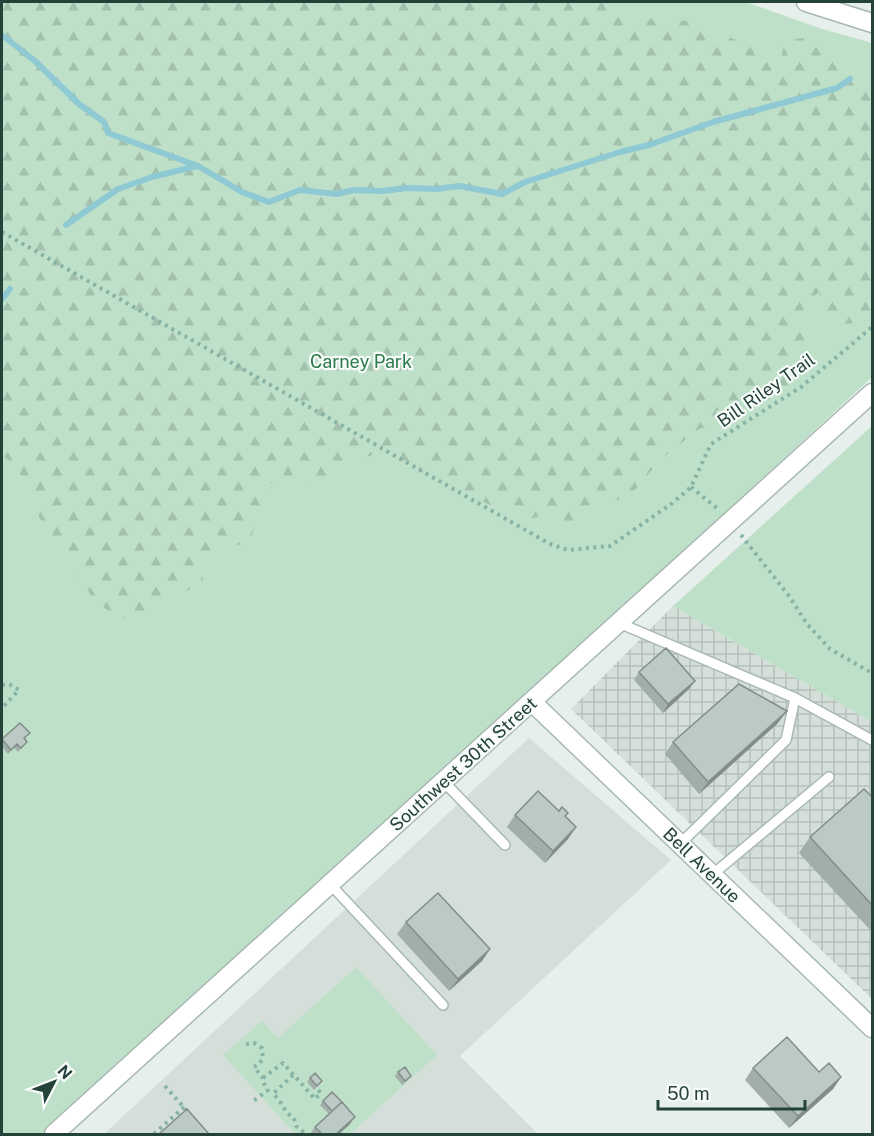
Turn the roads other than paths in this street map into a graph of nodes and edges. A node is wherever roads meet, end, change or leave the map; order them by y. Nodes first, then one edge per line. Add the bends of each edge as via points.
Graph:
1 (806, 2) edge
2 (873, 23) edge
3 (873, 393) edge
4 (619, 623) junction
5 (795, 698) junction
6 (532, 702) junction
7 (873, 740) edge
8 (829, 777) dead end
9 (444, 782) junction
10 (680, 844) junction
11 (505, 845) dead end
12 (712, 875) junction
13 (330, 884) junction
14 (443, 1005) dead end
15 (873, 1028) edge
16 (54, 1134) edge

1 - 2 street
3 - 4 street, Southwest 30th Street
4 - 5 lane
4 - 6 street, Southwest 30th Street
5 - 7 lane
5 - 10 lane via 786,740
6 - 9 street, Southwest 30th Street
6 - 10 street, Bell Avenue
8 - 12 lane
9 - 11 lane
9 - 13 street, Southwest 30th Street
10 - 12 street, Bell Avenue
12 - 15 street, Bell Avenue
13 - 14 lane
13 - 16 street, Southwest 30th Street

